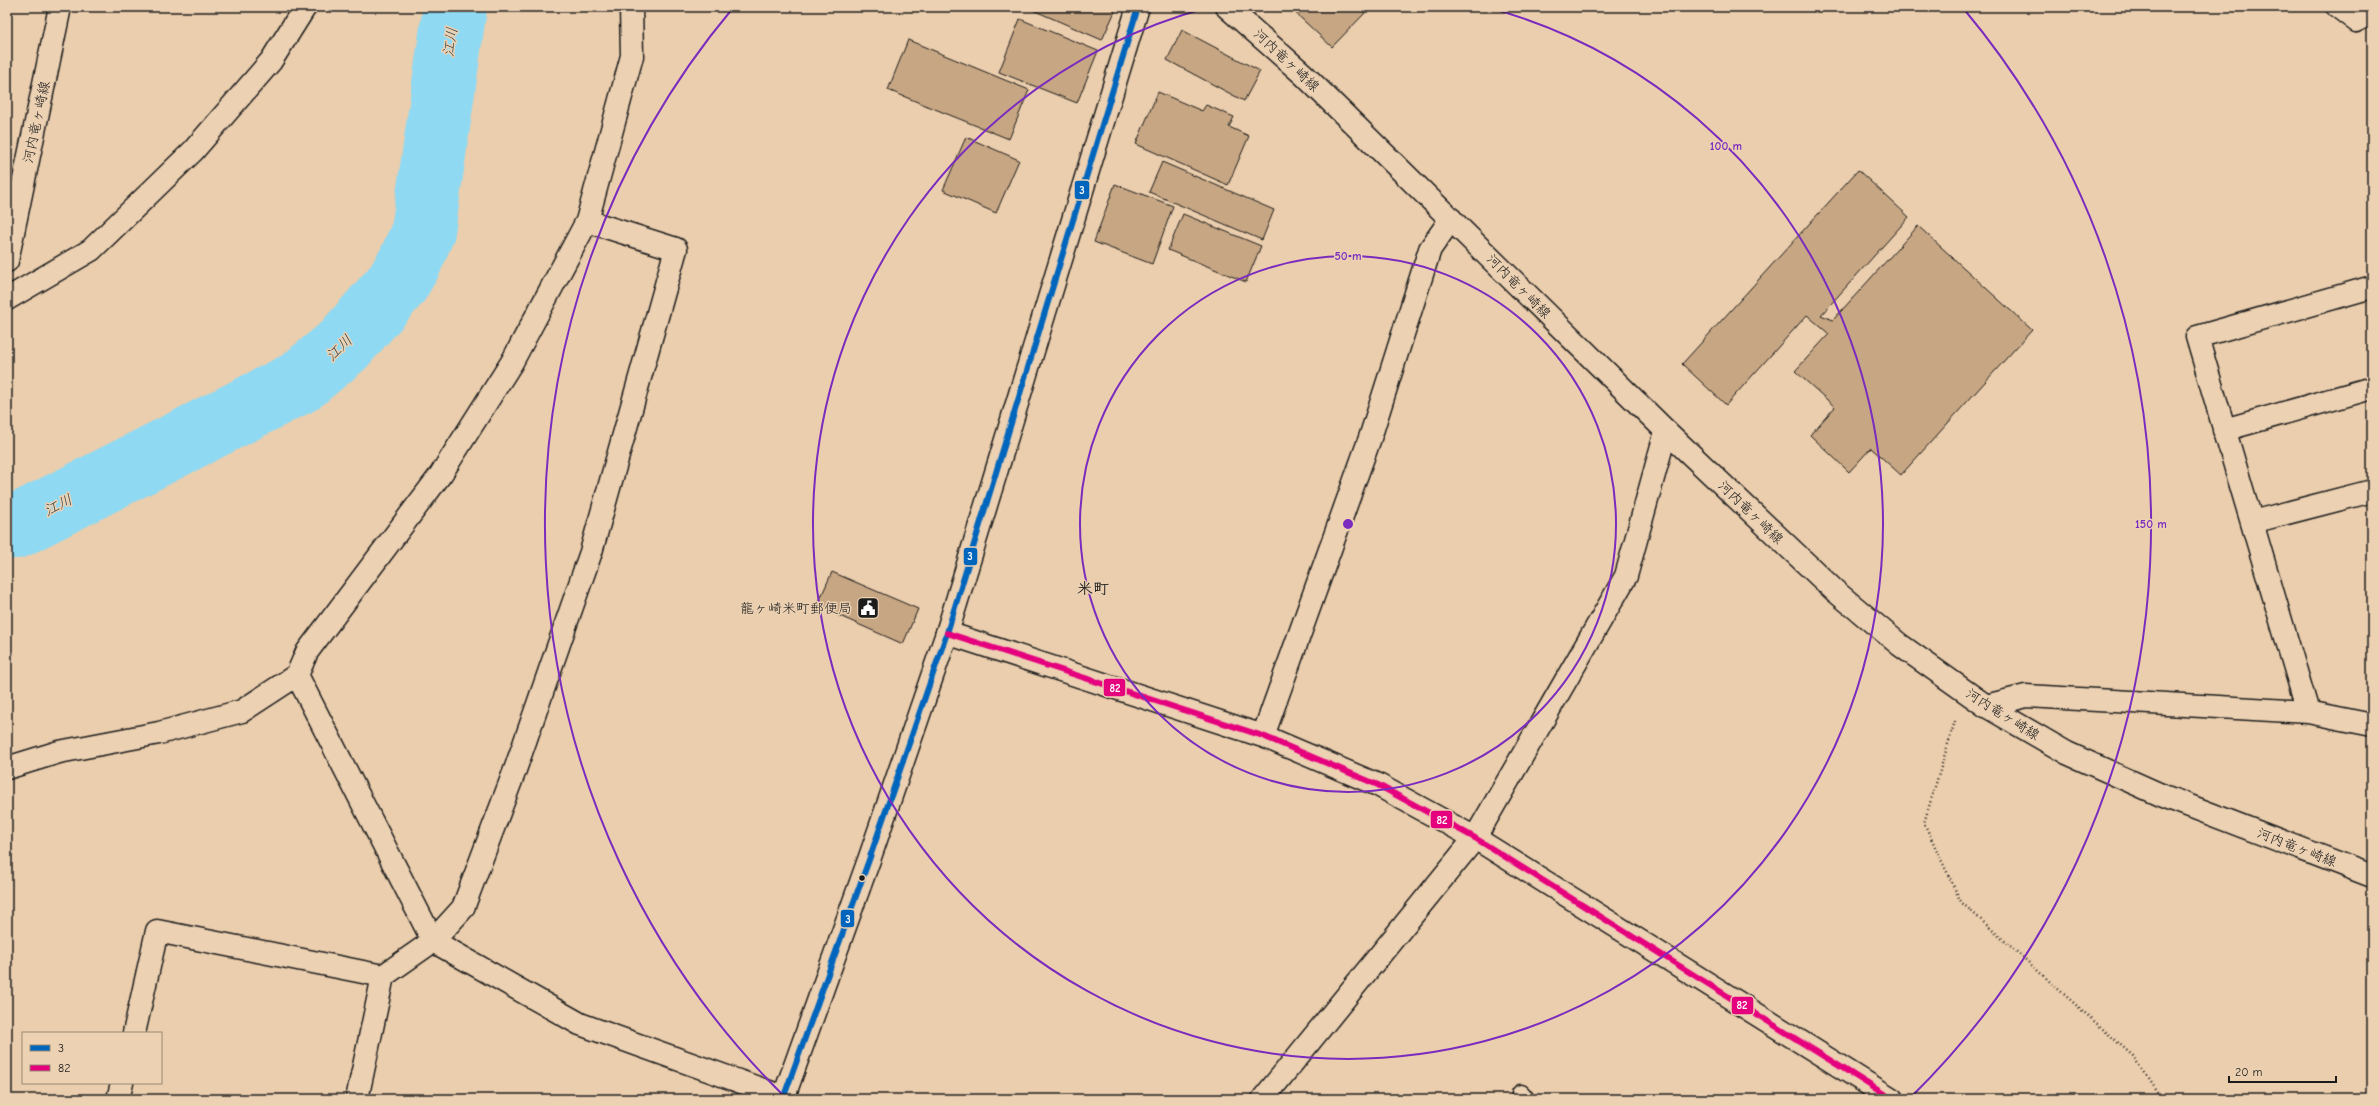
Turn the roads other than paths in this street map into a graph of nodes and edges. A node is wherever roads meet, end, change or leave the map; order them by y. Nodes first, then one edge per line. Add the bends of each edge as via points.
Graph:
1 (60, 7) edge
2 (305, 7) edge
3 (631, 7) edge
4 (1138, 7) edge
5 (1227, 7) edge
6 (2335, 7) edge
7 (2372, 15) edge
8 (1451, 219) junction
9 (587, 221) junction
10 (7, 261) edge
11 (2372, 287) edge
12 (7, 299) edge
13 (2372, 388) edge
14 (2224, 430) junction
15 (1666, 431) junction
16 (2372, 491) edge
17 (2252, 522) junction
18 (947, 633) junction
19 (297, 675) junction
20 (1986, 706) junction
21 (2308, 712) junction
22 (2372, 725) edge
23 (1264, 736) junction
24 (7, 768) edge
25 (1475, 838) junction
26 (2372, 876) edge
27 (433, 940) junction
28 (383, 976) junction
29 (134, 1032) edge
30 (122, 1084) edge
31 (783, 1098) edge
32 (118, 1099) edge
33 (357, 1099) edge
34 (1263, 1099) edge
35 (1892, 1099) edge

1 - 10 street, 河内竜ヶ崎線
2 - 12 street via 271,61 193,151 91,250
3 - 9 street via 632,56
4 - 18 street
5 - 8 street, 河内竜ヶ崎線 via 1303,74
6 - 7 lane via 2356,23
8 - 15 street, 河内竜ヶ崎線
8 - 23 street via 1430,249 1370,438
9 - 19 street via 512,362 441,474 307,652
9 - 27 street via 676,249 591,552 516,770 463,908
11 - 14 street via 2197,337
13 - 14 street
14 - 17 street
15 - 20 street, 河内竜ヶ崎線 via 1834,590 1900,645
15 - 25 street via 1626,576
16 - 17 street
17 - 21 street
18 - 23 street
18 - 31 street
19 - 24 street via 242,711 159,733 59,752
19 - 27 street
20 - 21 street via 2026,696
20 - 26 street, 河内竜ヶ崎線 via 2067,753 2161,795
21 - 22 street
23 - 25 street via 1378,785
25 - 34 street
25 - 35 street
27 - 28 street
27 - 31 street via 580,1024
28 - 29 street via 157,931
28 - 33 street
30 - 32 street

